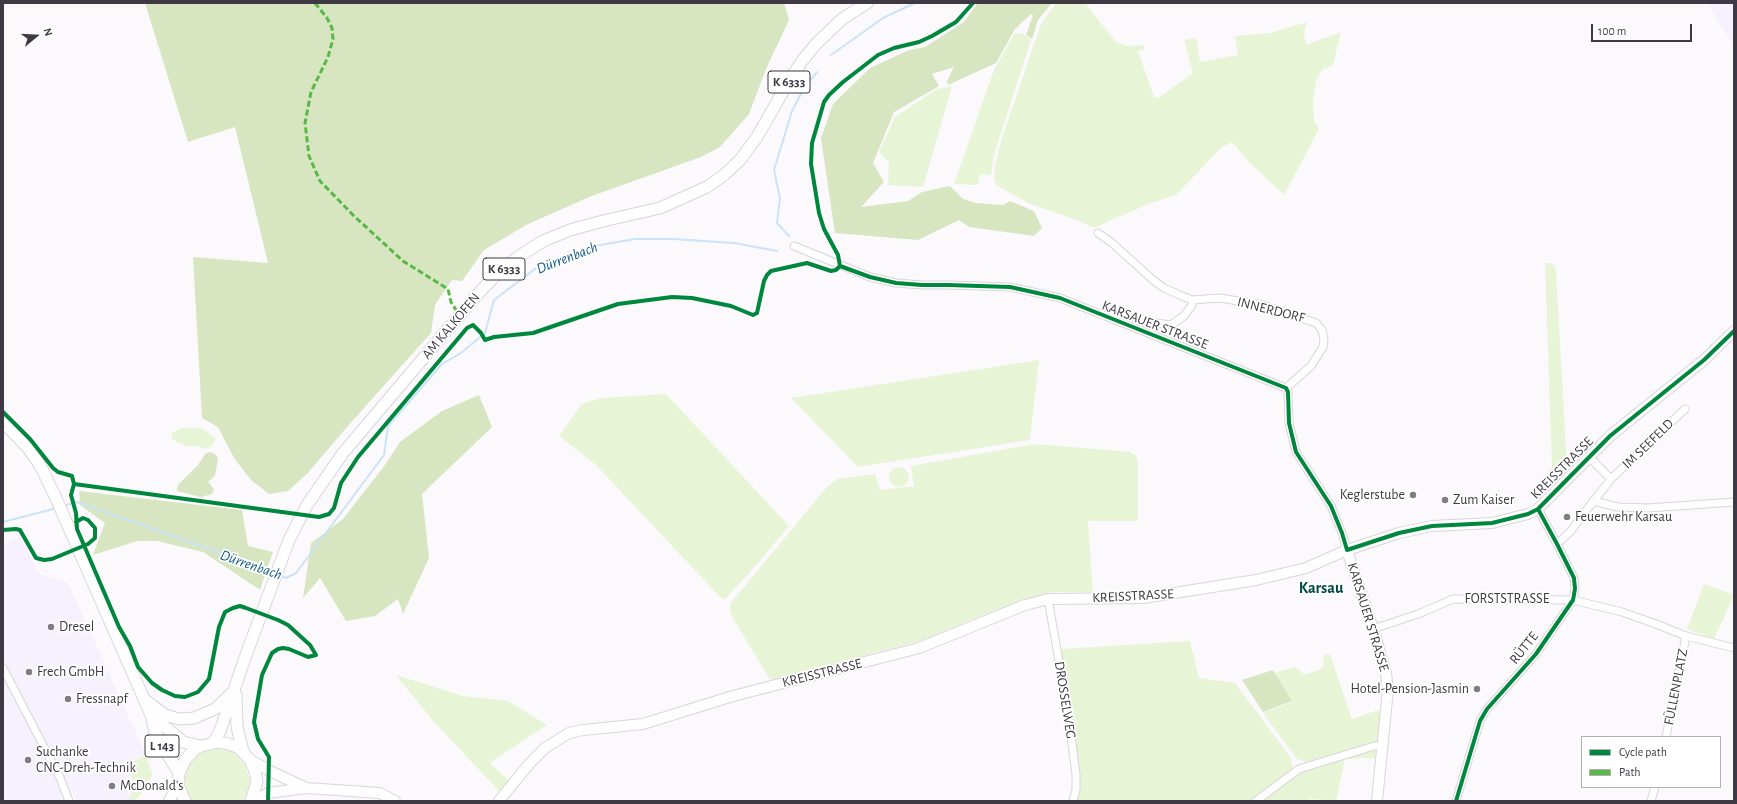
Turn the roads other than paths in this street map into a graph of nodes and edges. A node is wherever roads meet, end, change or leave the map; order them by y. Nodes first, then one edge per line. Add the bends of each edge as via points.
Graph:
1 (867, 3) edge
2 (1098, 233) dead end
3 (794, 246) dead end
4 (1192, 300) junction
5 (1102, 316) junction
6 (1734, 330) edge
7 (1286, 388) junction
8 (1685, 409) dead end
9 (3, 422) edge
10 (1589, 457) junction
11 (1611, 479) junction
12 (1593, 501) junction
13 (1734, 502) edge
14 (1538, 510) junction
15 (1557, 544) junction
16 (1347, 550) junction
17 (1048, 599) junction
18 (1573, 600) junction
19 (1373, 629) junction
20 (1686, 636) junction
21 (1734, 648) edge
22 (3, 668) edge
23 (236, 688) junction
24 (144, 699) junction
25 (151, 716) junction
26 (1666, 736) edge
27 (214, 742) junction
28 (201, 746) junction
29 (1382, 746) junction
30 (247, 755) junction
31 (179, 779) junction
32 (306, 788) junction
33 (1655, 788) edge
34 (69, 801) edge
35 (169, 801) edge
36 (185, 801) edge
37 (253, 801) edge
38 (395, 801) edge
39 (499, 801) edge
40 (1073, 801) edge
41 (1256, 801) edge
42 (1377, 801) edge
43 (1456, 801) edge
44 (1651, 801) edge

1 - 23 main road, AM KALKOFEN / K 6333 via 842,19 816,44 792,76 757,136 740,160 724,175 707,187 660,208 570,230 543,241 497,274 343,453 307,505 273,582
2 - 4 street, INNERDORF via 1164,288
3 - 5 street, KARSAUER STRASSE via 870,277 896,283 1010,287 1060,298
4 - 5 street via 1192,305 1184,316 1171,325 1121,314
4 - 7 street, INNERDORF via 1220,298 1263,305 1316,323 1322,330 1323,348 1311,366
5 - 7 street, KARSAUER STRASSE
6 - 10 street, KREISSTRASSE via 1704,360 1610,436
7 - 16 street, KARSAUER STRASSE via 1288,423 1296,452 1331,506
8 - 11 street, IM SEEFELD
9 - 24 main road, L 143 via 28,448 56,496
10 - 11 street, IM SEEFELD
10 - 14 street, KREISSTRASSE
11 - 12 street, IM SEEFELD
12 - 13 street via 1618,507 1648,508
12 - 15 street, IM SEEFELD via 1571,531
14 - 15 street
14 - 16 street, KREISSTRASSE via 1492,523 1432,526 1399,533
15 - 18 street via 1574,578
16 - 17 street, KREISSTRASSE via 1306,568 1186,592 1143,598
16 - 19 street, KARSAUER STRASSE
17 - 39 street, KREISSTRASSE via 1024,605 919,648 733,696 643,724 569,733 545,748
17 - 40 street, DROSSELWEG via 1075,766 1076,790
18 - 19 street, FORSTSTRASSE via 1453,599
18 - 20 street, FORSTSTRASSE via 1643,619
18 - 43 street, RÜTTE via 1536,654 1487,708 1480,721
19 - 29 street, KARSAUER STRASSE via 1382,656 1388,689
20 - 21 street, FORSTSTRASSE
20 - 26 street, FÜLLENPLATZ
22 - 34 street via 60,778
23 - 24 main road via 215,709 194,718 179,719 165,715
23 - 27 main road, AM KALKOFEN / K 6333
23 - 30 main road, AM KALKOFEN / K 6333 via 237,727
24 - 25 main road, L 143
25 - 28 main road, L 143 via 183,742
25 - 31 main road, L 143 via 154,728
27 - 28 main road, L 143
27 - 30 main road, L 143 via 229,744
28 - 31 main road, L 143 via 189,754 181,766
29 - 41 street via 1374,746 1299,769
29 - 42 street, KARSAUER STRASSE
30 - 32 street
30 - 37 main road, AM KALKOFEN via 257,782
31 - 35 street
31 - 36 main road, L 143
32 - 37 street via 268,793
32 - 38 street via 380,793
33 - 44 street

